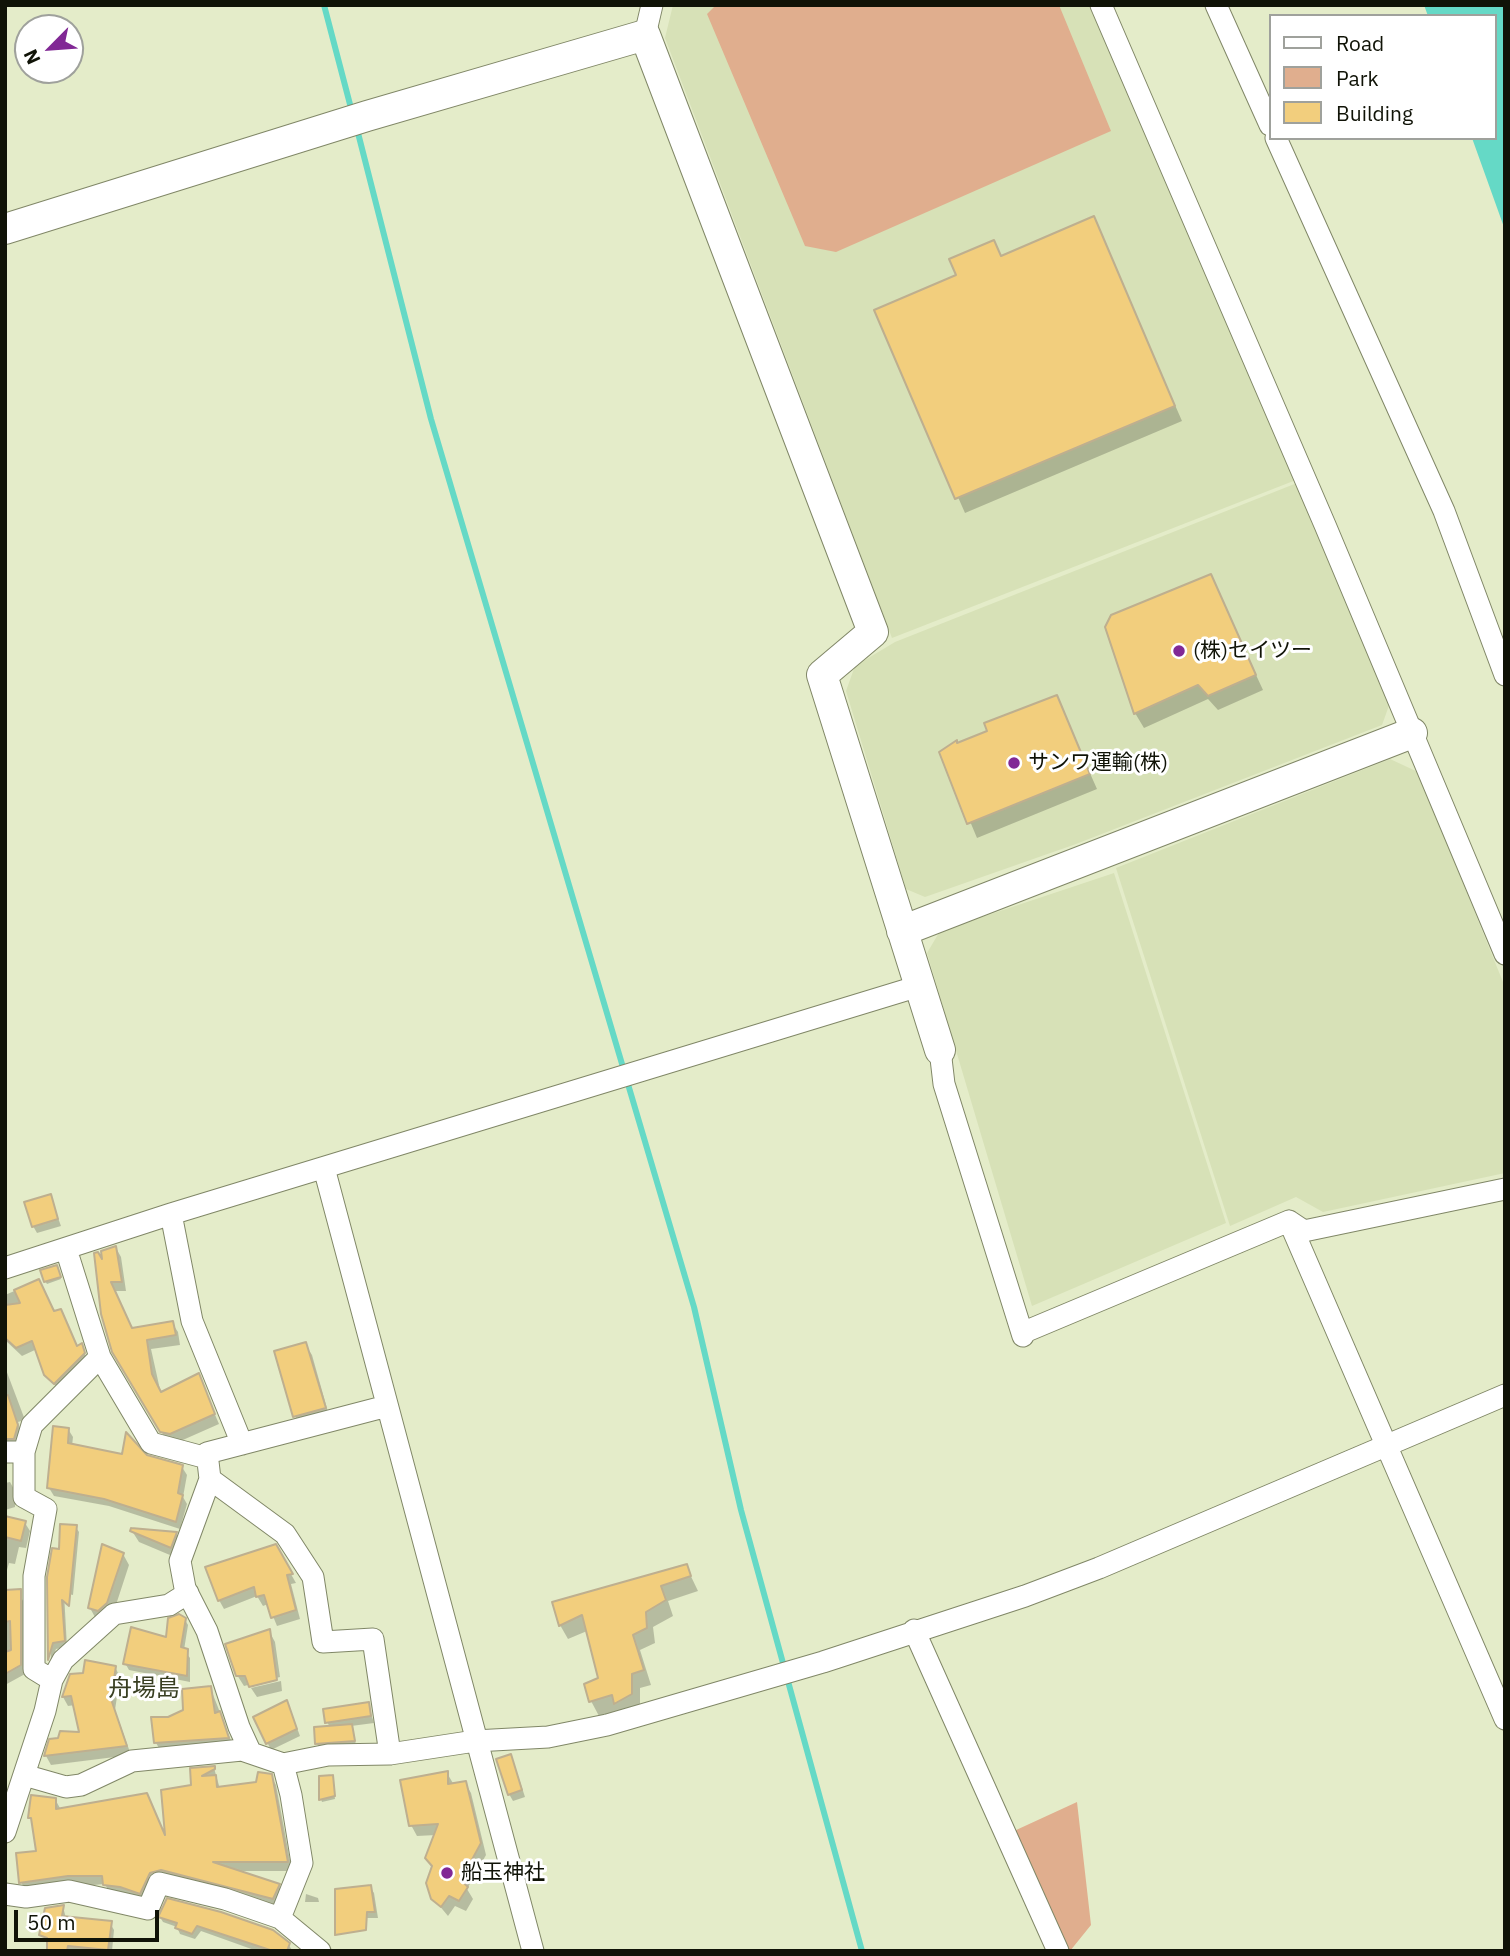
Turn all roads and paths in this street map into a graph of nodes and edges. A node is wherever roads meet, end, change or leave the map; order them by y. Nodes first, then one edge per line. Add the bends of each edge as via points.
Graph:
1 (652, 5) edge
2 (1101, 5) edge
3 (1216, 5) edge
4 (645, 35) junction
5 (1268, 121) edge
6 (1277, 140) edge
7 (5, 229) edge
8 (1505, 675) edge
9 (1412, 733) junction
10 (902, 931) junction
11 (1505, 954) edge
12 (919, 986) junction
13 (940, 1050) joint
14 (324, 1168) junction
15 (1505, 1189) edge
16 (171, 1214) junction
17 (1289, 1221) junction
18 (66, 1249) junction
19 (5, 1268) edge
20 (100, 1357) junction
21 (1505, 1395) edge
22 (387, 1406) junction
23 (242, 1444) junction
24 (1387, 1446) junction
25 (14, 1452) edge
26 (209, 1468) junction
27 (188, 1593) junction
28 (914, 1630) junction
29 (52, 1680) junction
30 (1505, 1719) edge
31 (475, 1741) junction
32 (250, 1751) junction
33 (390, 1754) junction
34 (283, 1764) junction
35 (24, 1775) junction
36 (5, 1832) edge
37 (5, 1894) edge
38 (280, 1919) junction
39 (320, 1951) edge
40 (533, 1951) edge
41 (1058, 1951) edge

1 - 4 street
2 - 9 street
3 - 5 street
4 - 7 street via 351,120
4 - 10 street via 873,632 822,675
6 - 8 street via 1444,511
9 - 10 street
9 - 11 street
10 - 12 street
12 - 13 street
12 - 14 street
13 - 17 street via 943,1084 1022,1334
14 - 16 street
14 - 22 street
15 - 17 street via 1304,1231
16 - 18 street
16 - 23 street via 192,1321
17 - 24 street
18 - 19 street
18 - 20 street
20 - 25 street via 32,1425
20 - 26 street via 151,1443
21 - 24 street
22 - 23 street
22 - 31 street
23 - 26 street via 207,1453
24 - 28 street via 1087,1572
24 - 30 street
25 - 29 street via 23,1497 46,1509 34,1576 34,1669
26 - 27 street via 180,1561
26 - 33 street via 285,1534 313,1577 323,1642 373,1639
27 - 29 street via 169,1605 114,1614 63,1660
27 - 32 street via 207,1631
28 - 31 street via 787,1673 607,1725 548,1737
28 - 41 street
29 - 35 street
31 - 33 street
31 - 40 street
32 - 34 street
32 - 35 street via 132,1761 81,1785 66,1787
33 - 34 street via 328,1755
34 - 38 street via 302,1863
35 - 36 street
37 - 38 street via 26,1898 69,1891 148,1909 159,1883
38 - 39 street

